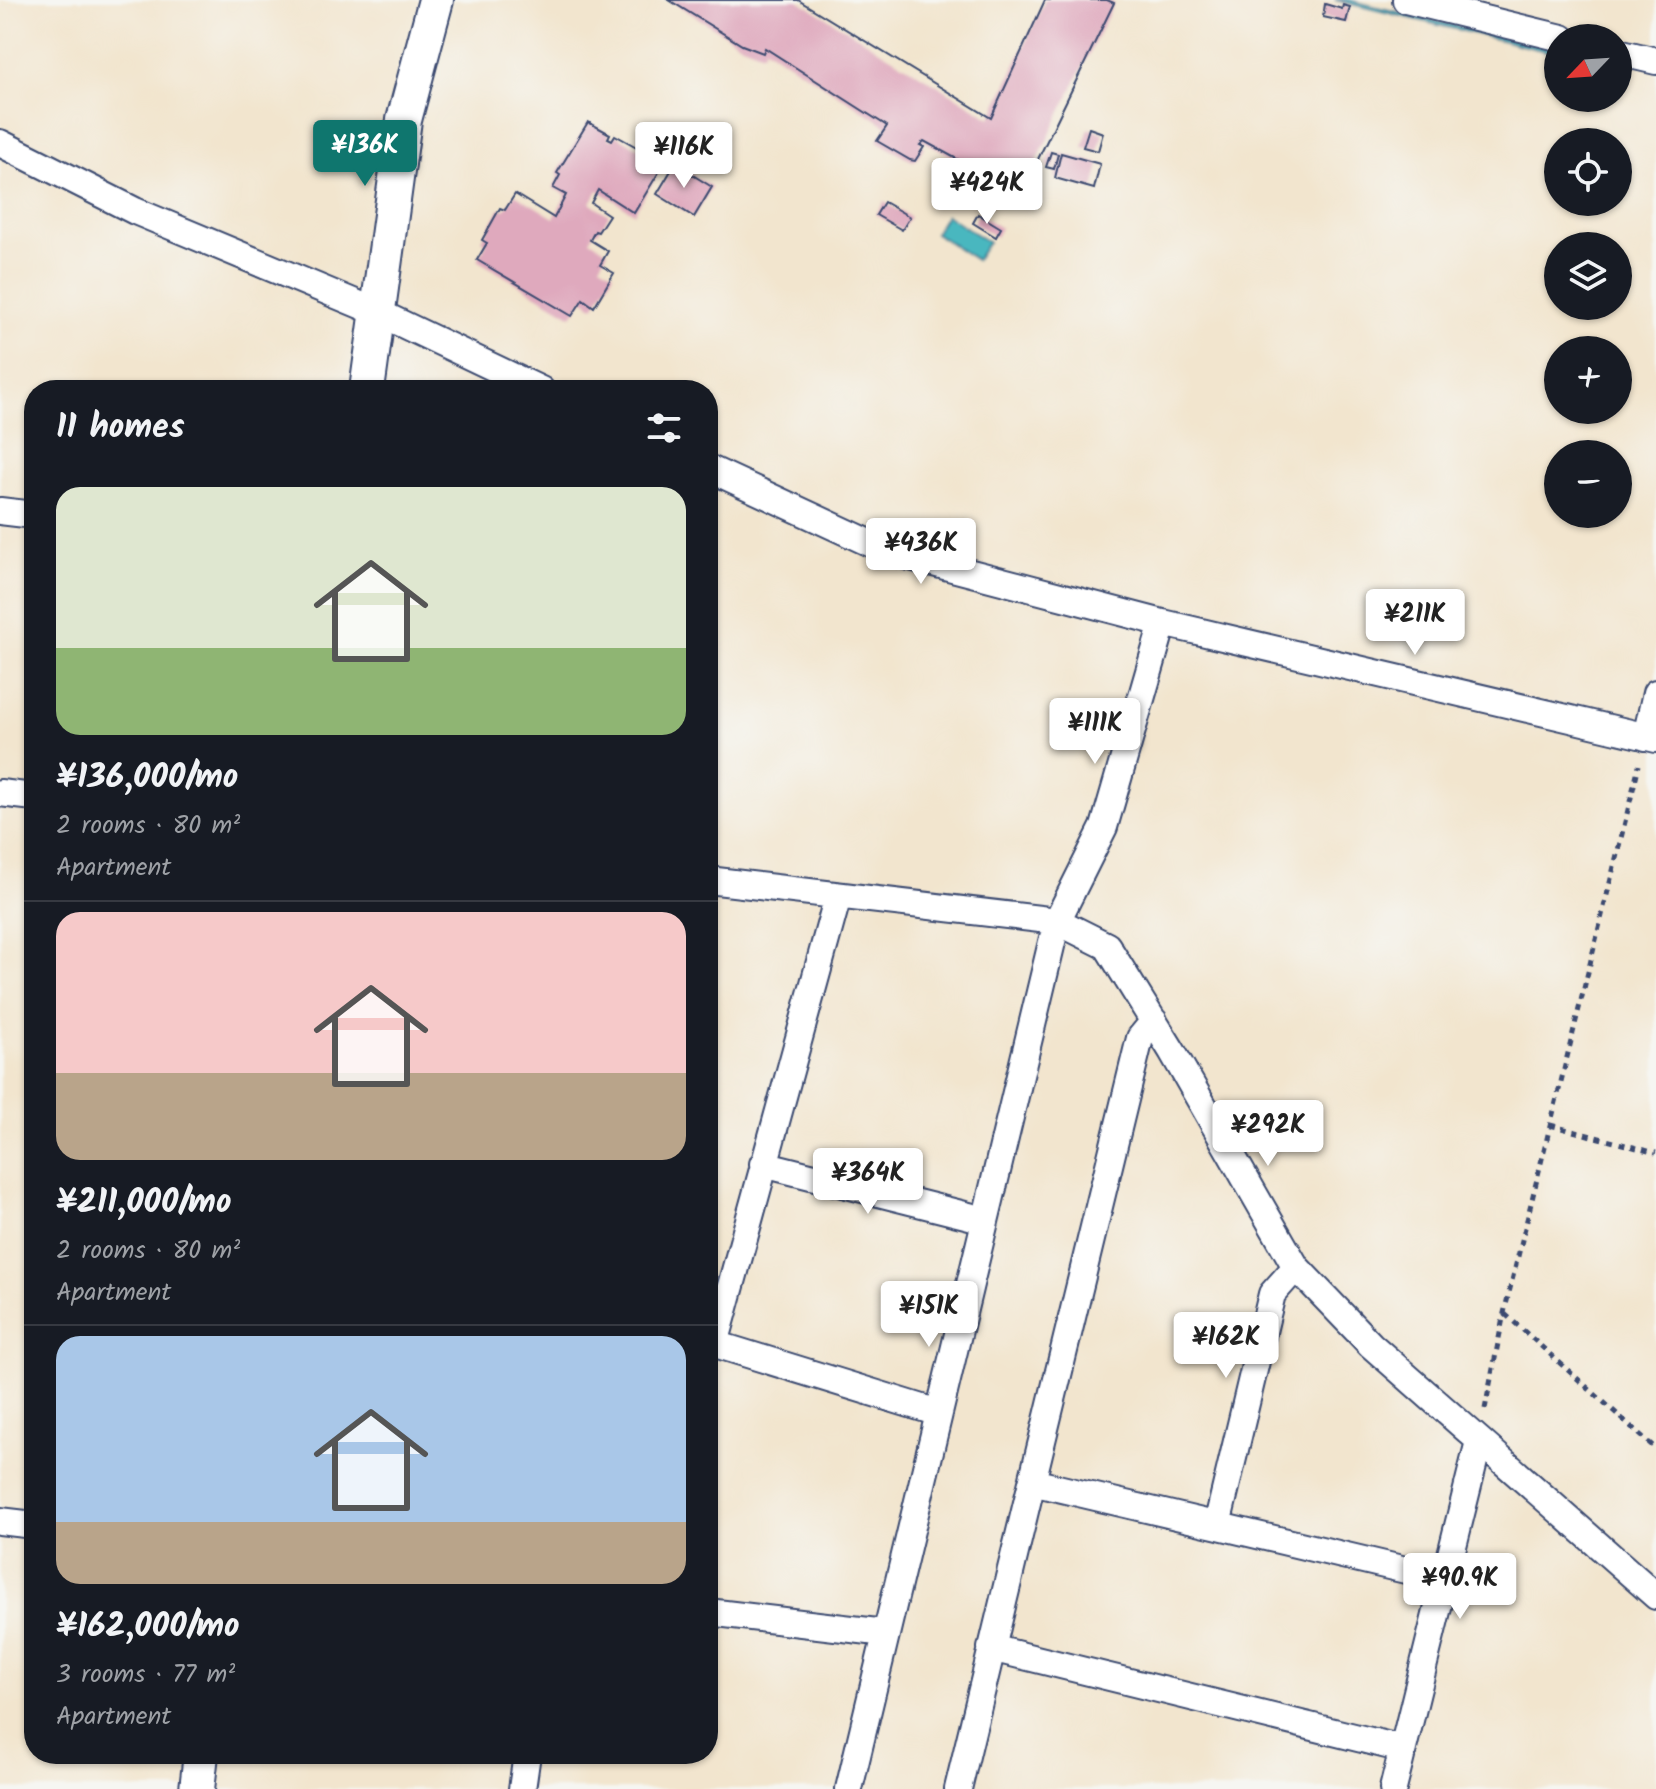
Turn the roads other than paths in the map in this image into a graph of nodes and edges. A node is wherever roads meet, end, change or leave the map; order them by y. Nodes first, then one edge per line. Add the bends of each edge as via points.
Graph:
1 (436, 0) edge
2 (1406, 0) edge
3 (1544, 34) edge
4 (1632, 55) edge
5 (1656, 61) edge
6 (0, 143) edge
7 (377, 312) junction
8 (368, 380) edge
9 (520, 380) edge
10 (718, 473) edge
11 (0, 512) edge
12 (24, 514) edge
13 (1163, 623) junction
14 (1656, 693) edge
15 (1651, 738) edge
16 (0, 793) edge
17 (24, 796) edge
18 (718, 881) edge
19 (838, 896) junction
20 (1057, 921) junction
21 (1154, 1021) junction
22 (763, 1164) junction
23 (985, 1220) junction
24 (1296, 1267) junction
25 (718, 1333) edge
26 (718, 1345) edge
27 (939, 1413) junction
28 (1479, 1441) junction
29 (1032, 1482) junction
30 (0, 1521) edge
31 (24, 1524) edge
32 (1217, 1525) junction
33 (1444, 1579) junction
34 (1656, 1596) edge
35 (718, 1613) edge
36 (886, 1633) junction
37 (991, 1648) junction
38 (1403, 1749) junction
39 (200, 1764) edge
40 (526, 1764) edge
41 (197, 1789) edge
42 (522, 1789) edge
43 (849, 1789) edge
44 (958, 1789) edge
45 (1393, 1789) edge

1 - 7 street via 404,120
2 - 3 street
4 - 5 street
6 - 7 street via 135,211
7 - 8 street
7 - 9 street
10 - 13 street via 887,551
11 - 12 street
13 - 15 street
13 - 20 street via 1104,827
14 - 15 street
16 - 17 street
18 - 19 street
19 - 20 street
19 - 22 street
20 - 21 street via 1107,946
20 - 23 street
21 - 24 street
21 - 29 street via 1140,1038
22 - 23 street
22 - 25 street
23 - 27 street
24 - 28 street via 1371,1345
24 - 32 street via 1272,1294
26 - 27 street
27 - 36 street
28 - 33 street
28 - 34 street
29 - 32 street
29 - 37 street
30 - 31 street
32 - 33 street
33 - 38 street
35 - 36 street
36 - 43 street
37 - 38 street
37 - 44 street
38 - 45 street
39 - 41 street
40 - 42 street

